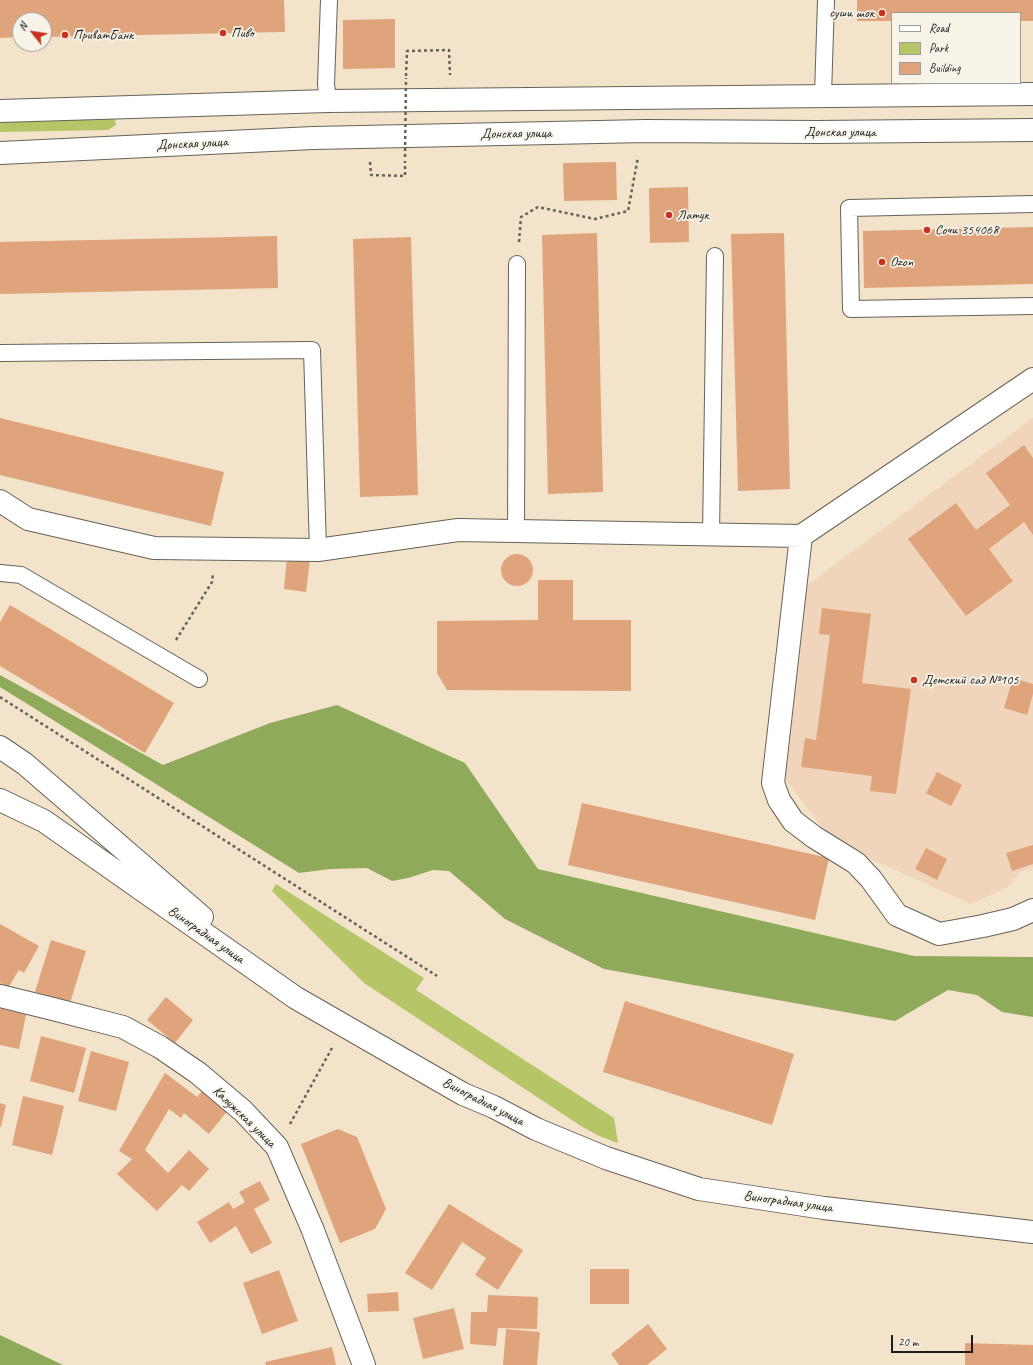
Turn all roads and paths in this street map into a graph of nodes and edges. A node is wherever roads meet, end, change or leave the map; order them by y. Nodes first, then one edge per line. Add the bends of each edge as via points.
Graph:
1 (329, 0) edge
2 (826, 0) edge
3 (450, 81) dead end
4 (1033, 94) edge
5 (823, 96) junction
6 (328, 101) junction
7 (0, 111) edge
8 (1033, 130) edge
9 (0, 154) edge
10 (638, 154) dead end
11 (370, 155) dead end
12 (1033, 204) edge
13 (715, 256) dead end
14 (517, 264) joint
15 (1033, 306) edge
16 (0, 353) edge
17 (1033, 379) edge
18 (0, 501) edge
19 (516, 532) junction
20 (711, 535) junction
21 (801, 536) junction
22 (218, 549) junction
23 (318, 550) junction
24 (0, 573) edge
25 (165, 659) junction
26 (199, 679) dead end
27 (0, 697) edge
28 (0, 748) edge
29 (0, 791) edge
30 (0, 800) edge
31 (44, 821) junction
32 (1033, 910) edge
33 (437, 976) dead end
34 (0, 996) edge
35 (296, 998) junction
36 (338, 1047) dead end
37 (277, 1147) junction
38 (1033, 1232) edge
39 (364, 1365) edge

1 - 6 lane via 326,84
2 - 5 lane
3 - 11 path, bridge via 449,50 407,51 405,176 371,175
4 - 5 main road
5 - 6 main road
6 - 7 main road
8 - 9 main road, Донская улица via 646,131 313,138
10 - 14 path via 628,211 595,219 538,207 521,217
12 - 15 lane via 849,208 851,309
13 - 20 lane
14 - 19 lane
16 - 23 lane via 312,350
17 - 21 main road
18 - 22 main road via 28,519 154,548
19 - 20 main road
19 - 23 main road via 458,530
20 - 21 main road
21 - 32 main road via 773,783 779,800 793,821 856,863 897,915 939,934 1006,921
22 - 23 main road
22 - 25 path via 212,582
24 - 25 lane via 21,575
25 - 26 lane
27 - 33 path
28 - 35 main road via 25,764
29 - 31 main road
30 - 31 main road, Виноградная улица
31 - 35 main road, Виноградная улица
34 - 37 main road, Калужская улица via 122,1027 160,1046 198,1073 243,1111
35 - 38 main road, Виноградная улица via 463,1094 536,1129 606,1158 698,1189 832,1209
36 - 37 path via 332,1047
37 - 39 main road, Калужская улица via 312,1228

